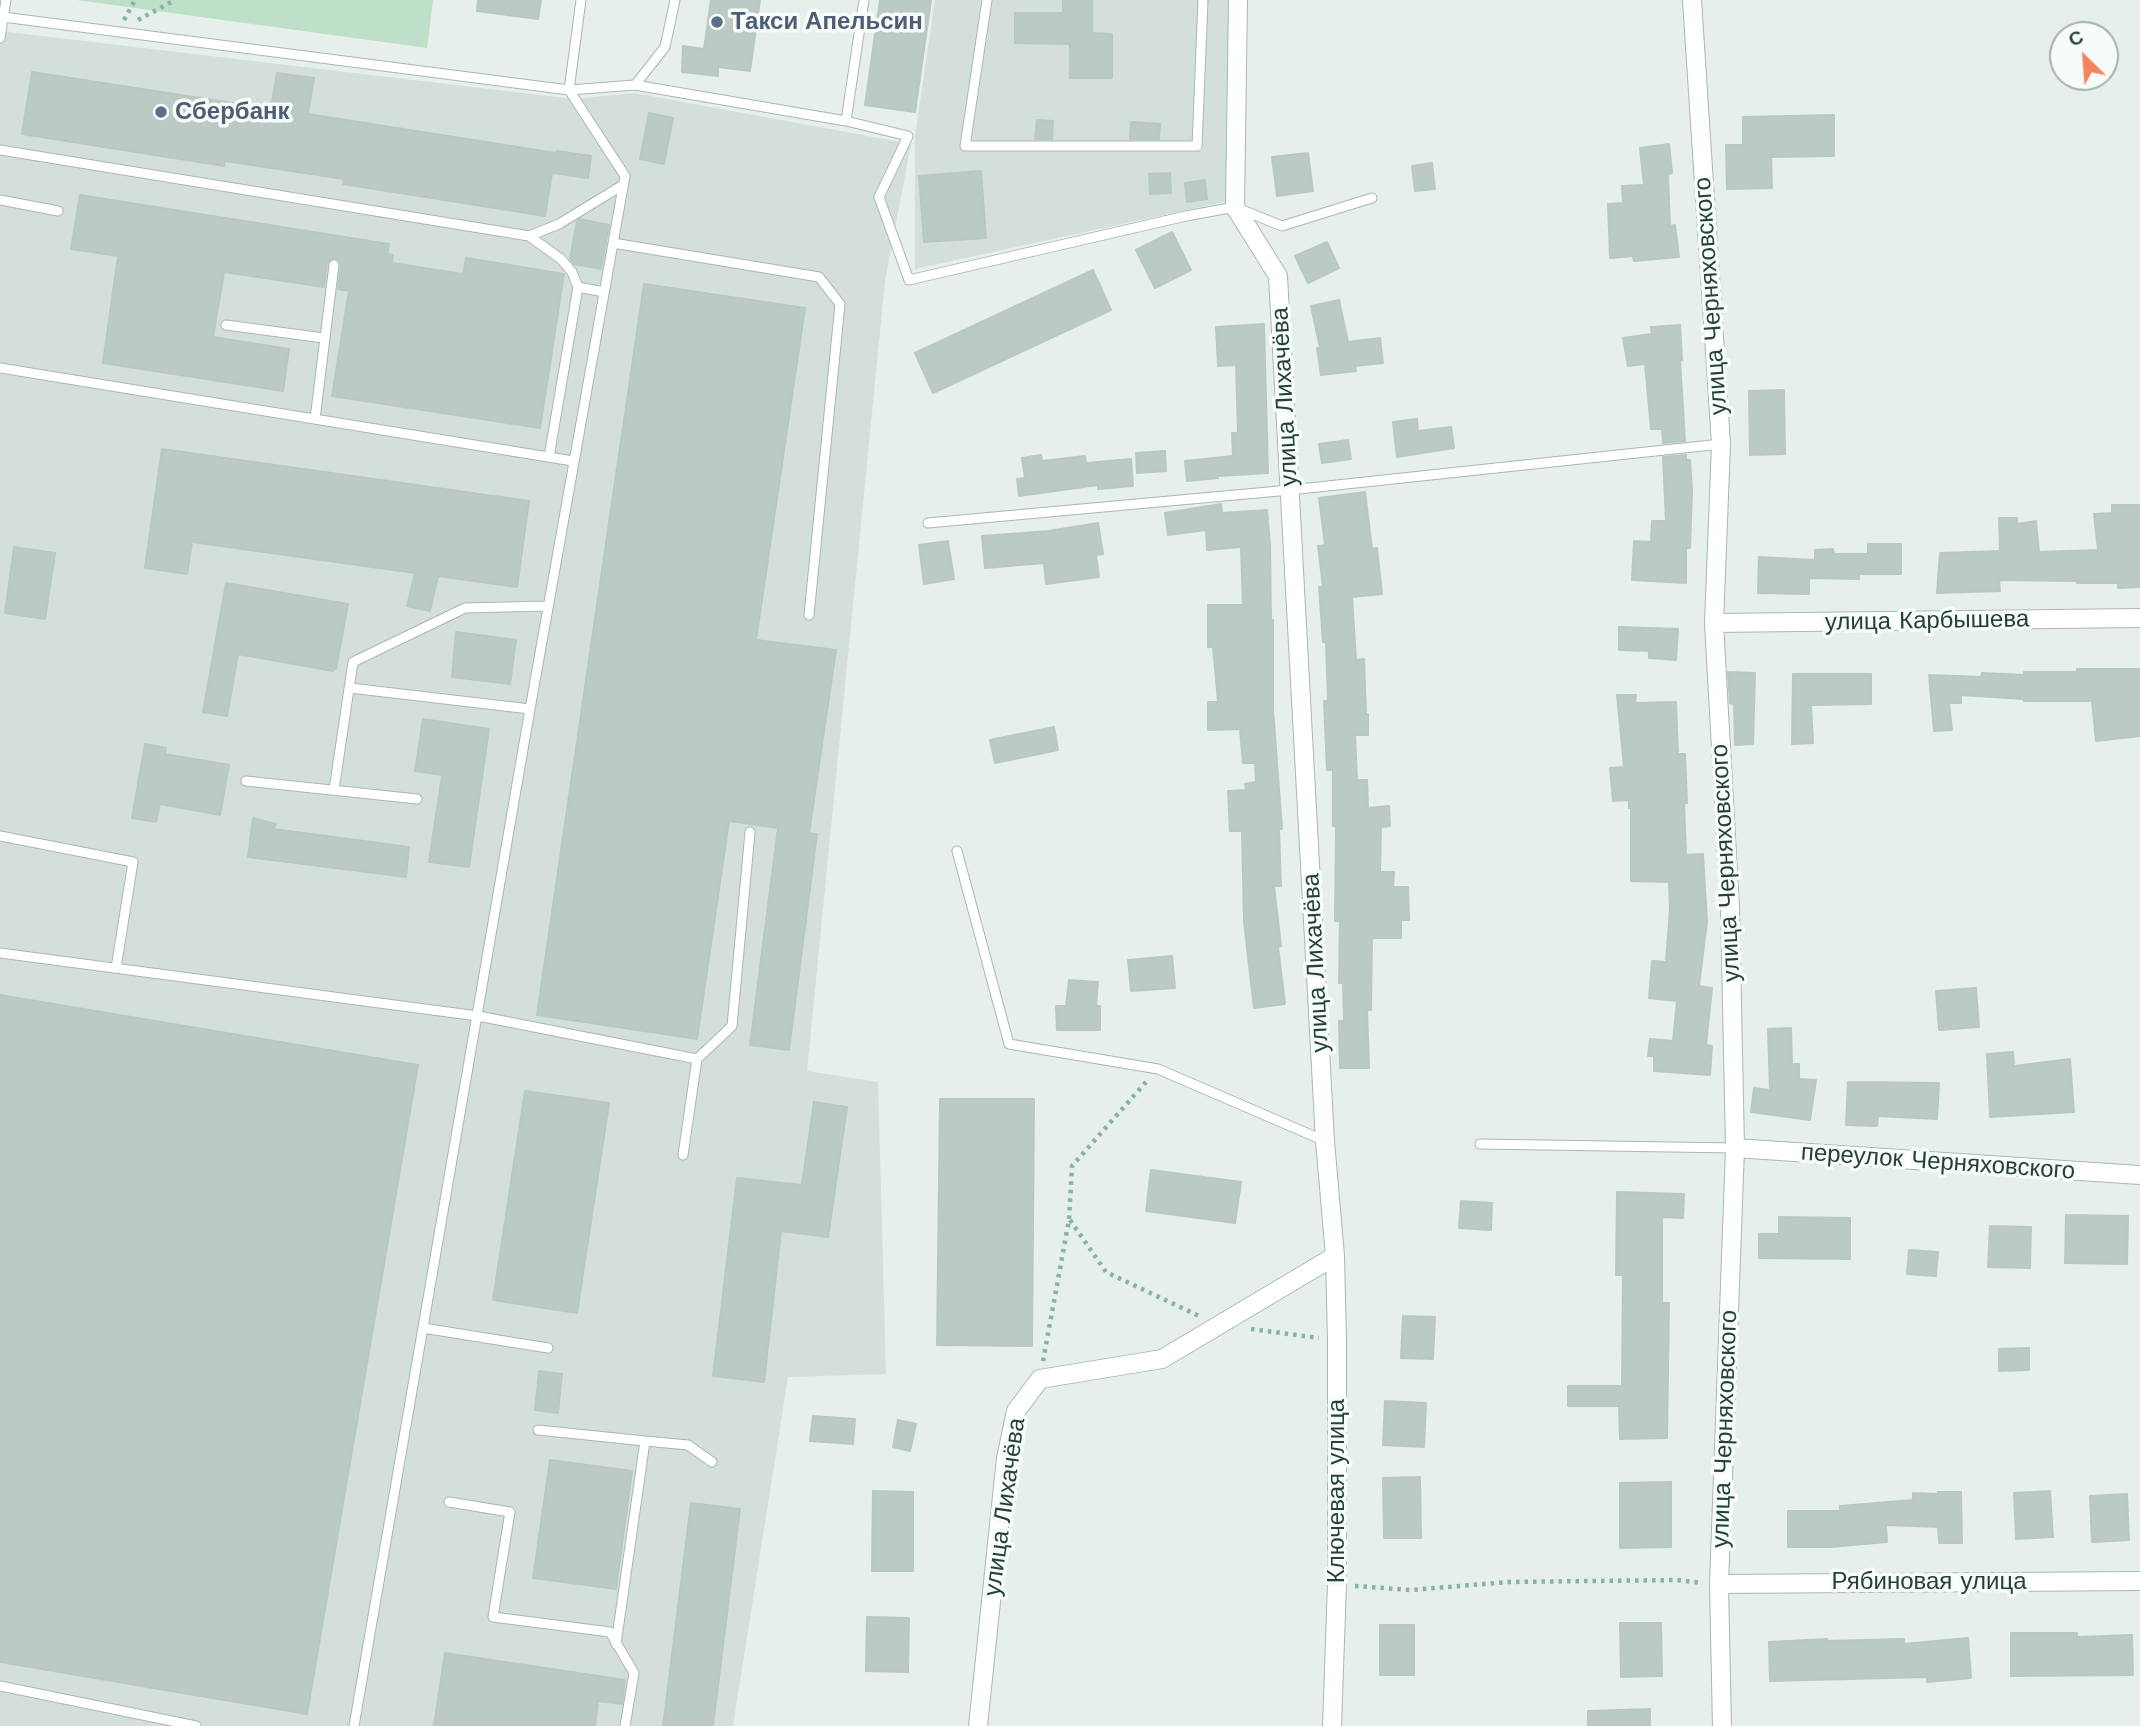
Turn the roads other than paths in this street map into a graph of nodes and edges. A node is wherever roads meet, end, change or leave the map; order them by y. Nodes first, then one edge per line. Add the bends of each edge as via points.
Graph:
1 (6, 0) edge
2 (582, 0) edge
3 (675, 0) edge
4 (864, 0) edge
5 (987, 0) edge
6 (1203, 0) edge
7 (1238, 0) edge
8 (1692, 0) edge
9 (3, 17) junction
10 (0, 38) edge
11 (635, 85) junction
12 (569, 90) junction
13 (846, 121) junction
14 (0, 150) edge
15 (623, 185) junction
16 (1372, 198) dead end
17 (0, 200) edge
18 (1235, 207) junction
19 (58, 211) dead end
20 (528, 236) junction
21 (613, 243) junction
22 (334, 265) dead end
23 (578, 287) junction
24 (604, 292) junction
25 (226, 325) dead end
26 (324, 338) junction
27 (0, 369) edge
28 (315, 419) junction
29 (1720, 444) junction
30 (549, 457) junction
31 (573, 461) junction
32 (1290, 491) junction
33 (928, 523) dead end
34 (548, 606) junction
35 (809, 615) dead end
36 (2140, 618) edge
37 (1714, 623) junction
38 (350, 688) junction
39 (530, 709) junction
40 (246, 781) dead end
41 (334, 790) junction
42 (417, 799) dead end
43 (750, 832) dead end
44 (0, 836) edge
45 (957, 851) dead end
46 (0, 953) edge
47 (116, 968) junction
48 (478, 1016) junction
49 (697, 1059) junction
50 (1325, 1141) junction
51 (1480, 1144) dead end
52 (1735, 1148) junction
53 (683, 1155) dead end
54 (2140, 1175) edge
55 (1335, 1256) junction
56 (424, 1328) junction
57 (548, 1348) dead end
58 (538, 1430) dead end
59 (645, 1441) junction
60 (712, 1462) dead end
61 (449, 1502) dead end
62 (2140, 1581) edge
63 (1719, 1584) junction
64 (616, 1645) junction
65 (0, 1686) edge
66 (196, 1726) edge
67 (354, 1726) edge
68 (625, 1726) edge
69 (978, 1726) edge
70 (1332, 1726) edge
71 (1722, 1726) edge

1 - 9 lane
2 - 12 lane
3 - 11 lane via 665,47
4 - 13 lane
5 - 6 lane via 965,146 1197,146
7 - 18 street
8 - 29 street, улица Черняховского
9 - 10 lane
9 - 12 lane
11 - 12 lane
11 - 13 lane
12 - 15 lane via 625,176
13 - 18 lane via 908,136 879,197 909,280
14 - 20 lane
15 - 20 lane via 559,224
15 - 21 lane
16 - 18 lane via 1282,226
17 - 19 lane
18 - 32 street, улица Лихачёва via 1278,276
20 - 23 lane via 561,259
21 - 24 lane
21 - 35 lane via 819,277 839,304
22 - 26 lane
23 - 24 lane
23 - 30 lane
24 - 31 lane
25 - 26 lane
26 - 28 lane
27 - 28 lane
28 - 30 lane
29 - 32 lane
29 - 37 street, улица Черняховского
30 - 31 lane
31 - 34 lane
32 - 33 lane
32 - 50 street, улица Лихачёва
34 - 38 lane via 465,608 354,662
34 - 39 lane
36 - 37 street, улица Карбышева
37 - 52 street, улица Черняховского via 1730,908
38 - 39 lane
38 - 41 lane
39 - 48 lane
40 - 41 lane
41 - 42 lane
43 - 49 lane via 732,1026
44 - 47 lane via 133,862
45 - 50 lane via 1009,1044 1158,1069
46 - 47 lane
47 - 48 lane
48 - 49 lane
48 - 56 lane
49 - 53 lane
50 - 55 street, улица Лихачёва
51 - 52 lane
52 - 54 street, переулок Черняховского
52 - 63 street, улица Черняховского
55 - 69 street, улица Лихачёва via 1162,1359 1040,1379 1016,1411 1006,1458
55 - 70 street, Ключевая улица via 1337,1584
56 - 57 lane
56 - 67 lane
58 - 59 lane
59 - 60 lane via 688,1445
59 - 64 lane
61 - 64 lane via 510,1512 493,1617 610,1632
62 - 63 street, Рябиновая улица
63 - 71 street, улица Черняховского
64 - 68 lane via 634,1674
65 - 66 lane

